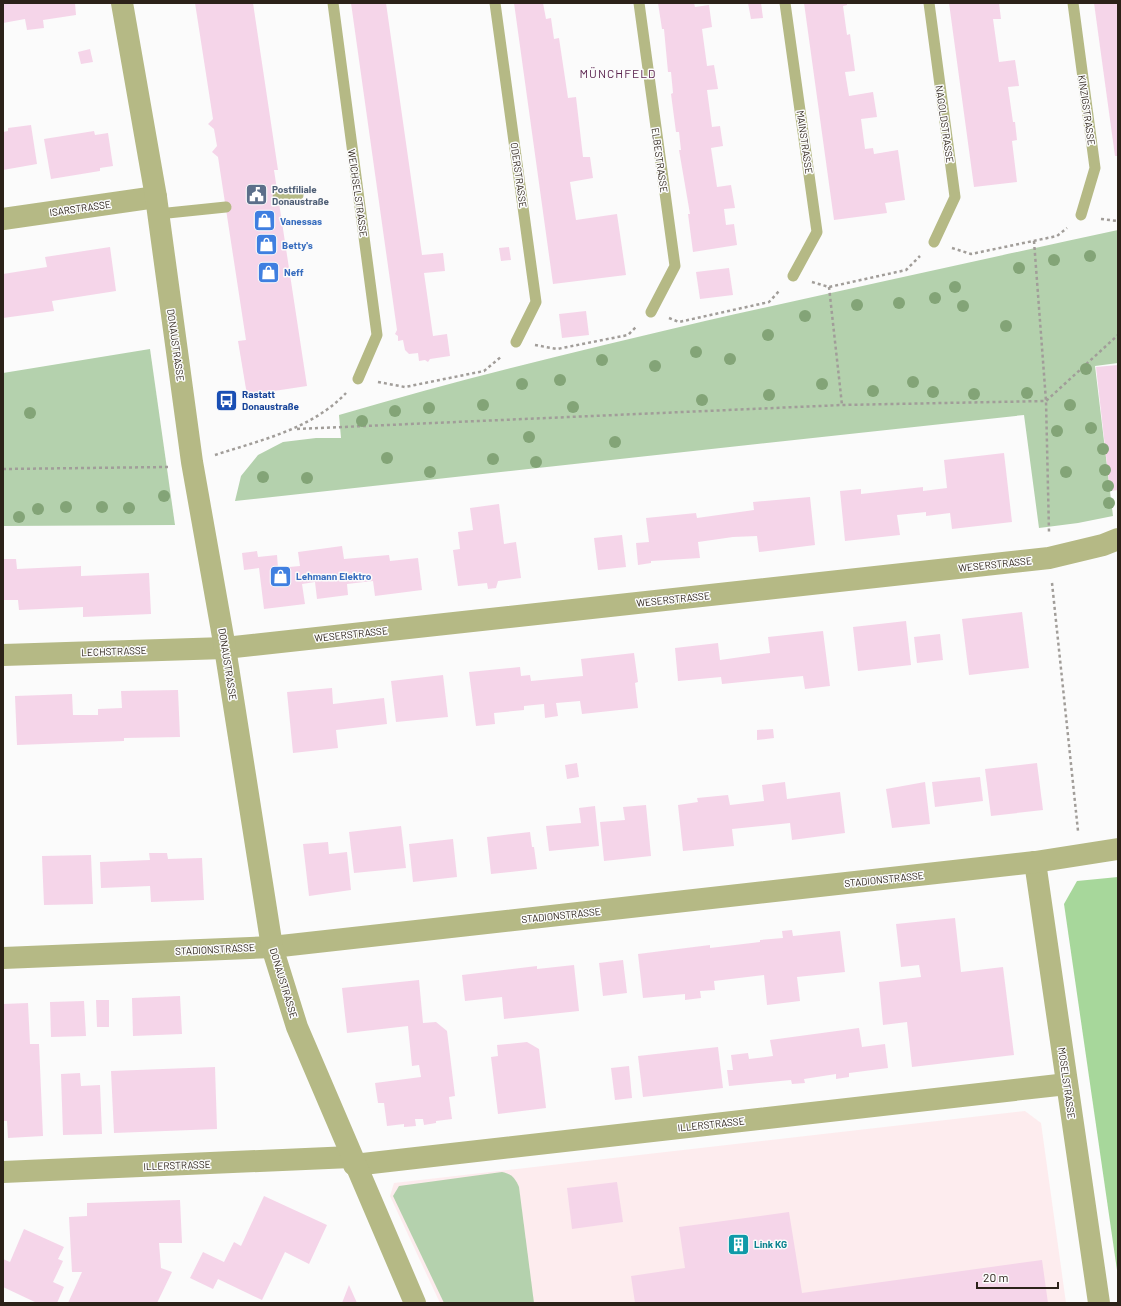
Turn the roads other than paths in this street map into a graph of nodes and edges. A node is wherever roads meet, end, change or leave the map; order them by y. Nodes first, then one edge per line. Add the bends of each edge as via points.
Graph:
1 (122, 3) edge
2 (333, 3) edge
3 (495, 3) edge
4 (639, 3) edge
5 (785, 3) edge
6 (929, 3) edge
7 (1073, 3) edge
8 (298, 195) dead end
9 (278, 197) dead end
10 (157, 205) junction
11 (226, 207) dead end
12 (1081, 215) dead end
13 (3, 219) edge
14 (934, 242) dead end
15 (792, 276) dead end
16 (651, 312) dead end
17 (516, 342) dead end
18 (358, 379) dead end
19 (1118, 539) edge
20 (225, 648) junction
21 (3, 655) edge
22 (1118, 849) edge
23 (1035, 862) junction
24 (272, 946) junction
25 (3, 958) edge
26 (1067, 1084) junction
27 (353, 1161) junction
28 (3, 1172) edge
29 (415, 1303) edge
30 (1099, 1303) edge

1 - 10 street, DONAUSTRASSE
2 - 18 lane, WEICHSELSTRASSE via 377,336
3 - 17 lane, ODERSTRASSE via 536,302
4 - 16 lane, ELBESTRASSE via 674,266
5 - 15 lane, MAINSTRASSE via 817,232
6 - 14 lane, NAGOLDSTRASSE via 955,197
7 - 12 lane, KINZIGSTRASSE via 1095,168
8 - 9 lane
10 - 11 lane
10 - 13 street, ISARSTRASSE
10 - 20 street, DONAUSTRASSE via 192,462
19 - 20 street, WESERSTRASSE via 1049,558
20 - 21 street, LECHSTRASSE
20 - 24 street, DONAUSTRASSE
22 - 23 street, STADIONSTRASSE
23 - 24 street, STADIONSTRASSE
23 - 26 street, MOSELSTRASSE
24 - 25 street, STADIONSTRASSE
24 - 27 street, DONAUSTRASSE via 297,1026
26 - 27 street, ILLERSTRASSE
26 - 30 street, MOSELSTRASSE
27 - 28 street, ILLERSTRASSE
27 - 29 street, DONAUSTRASSE

